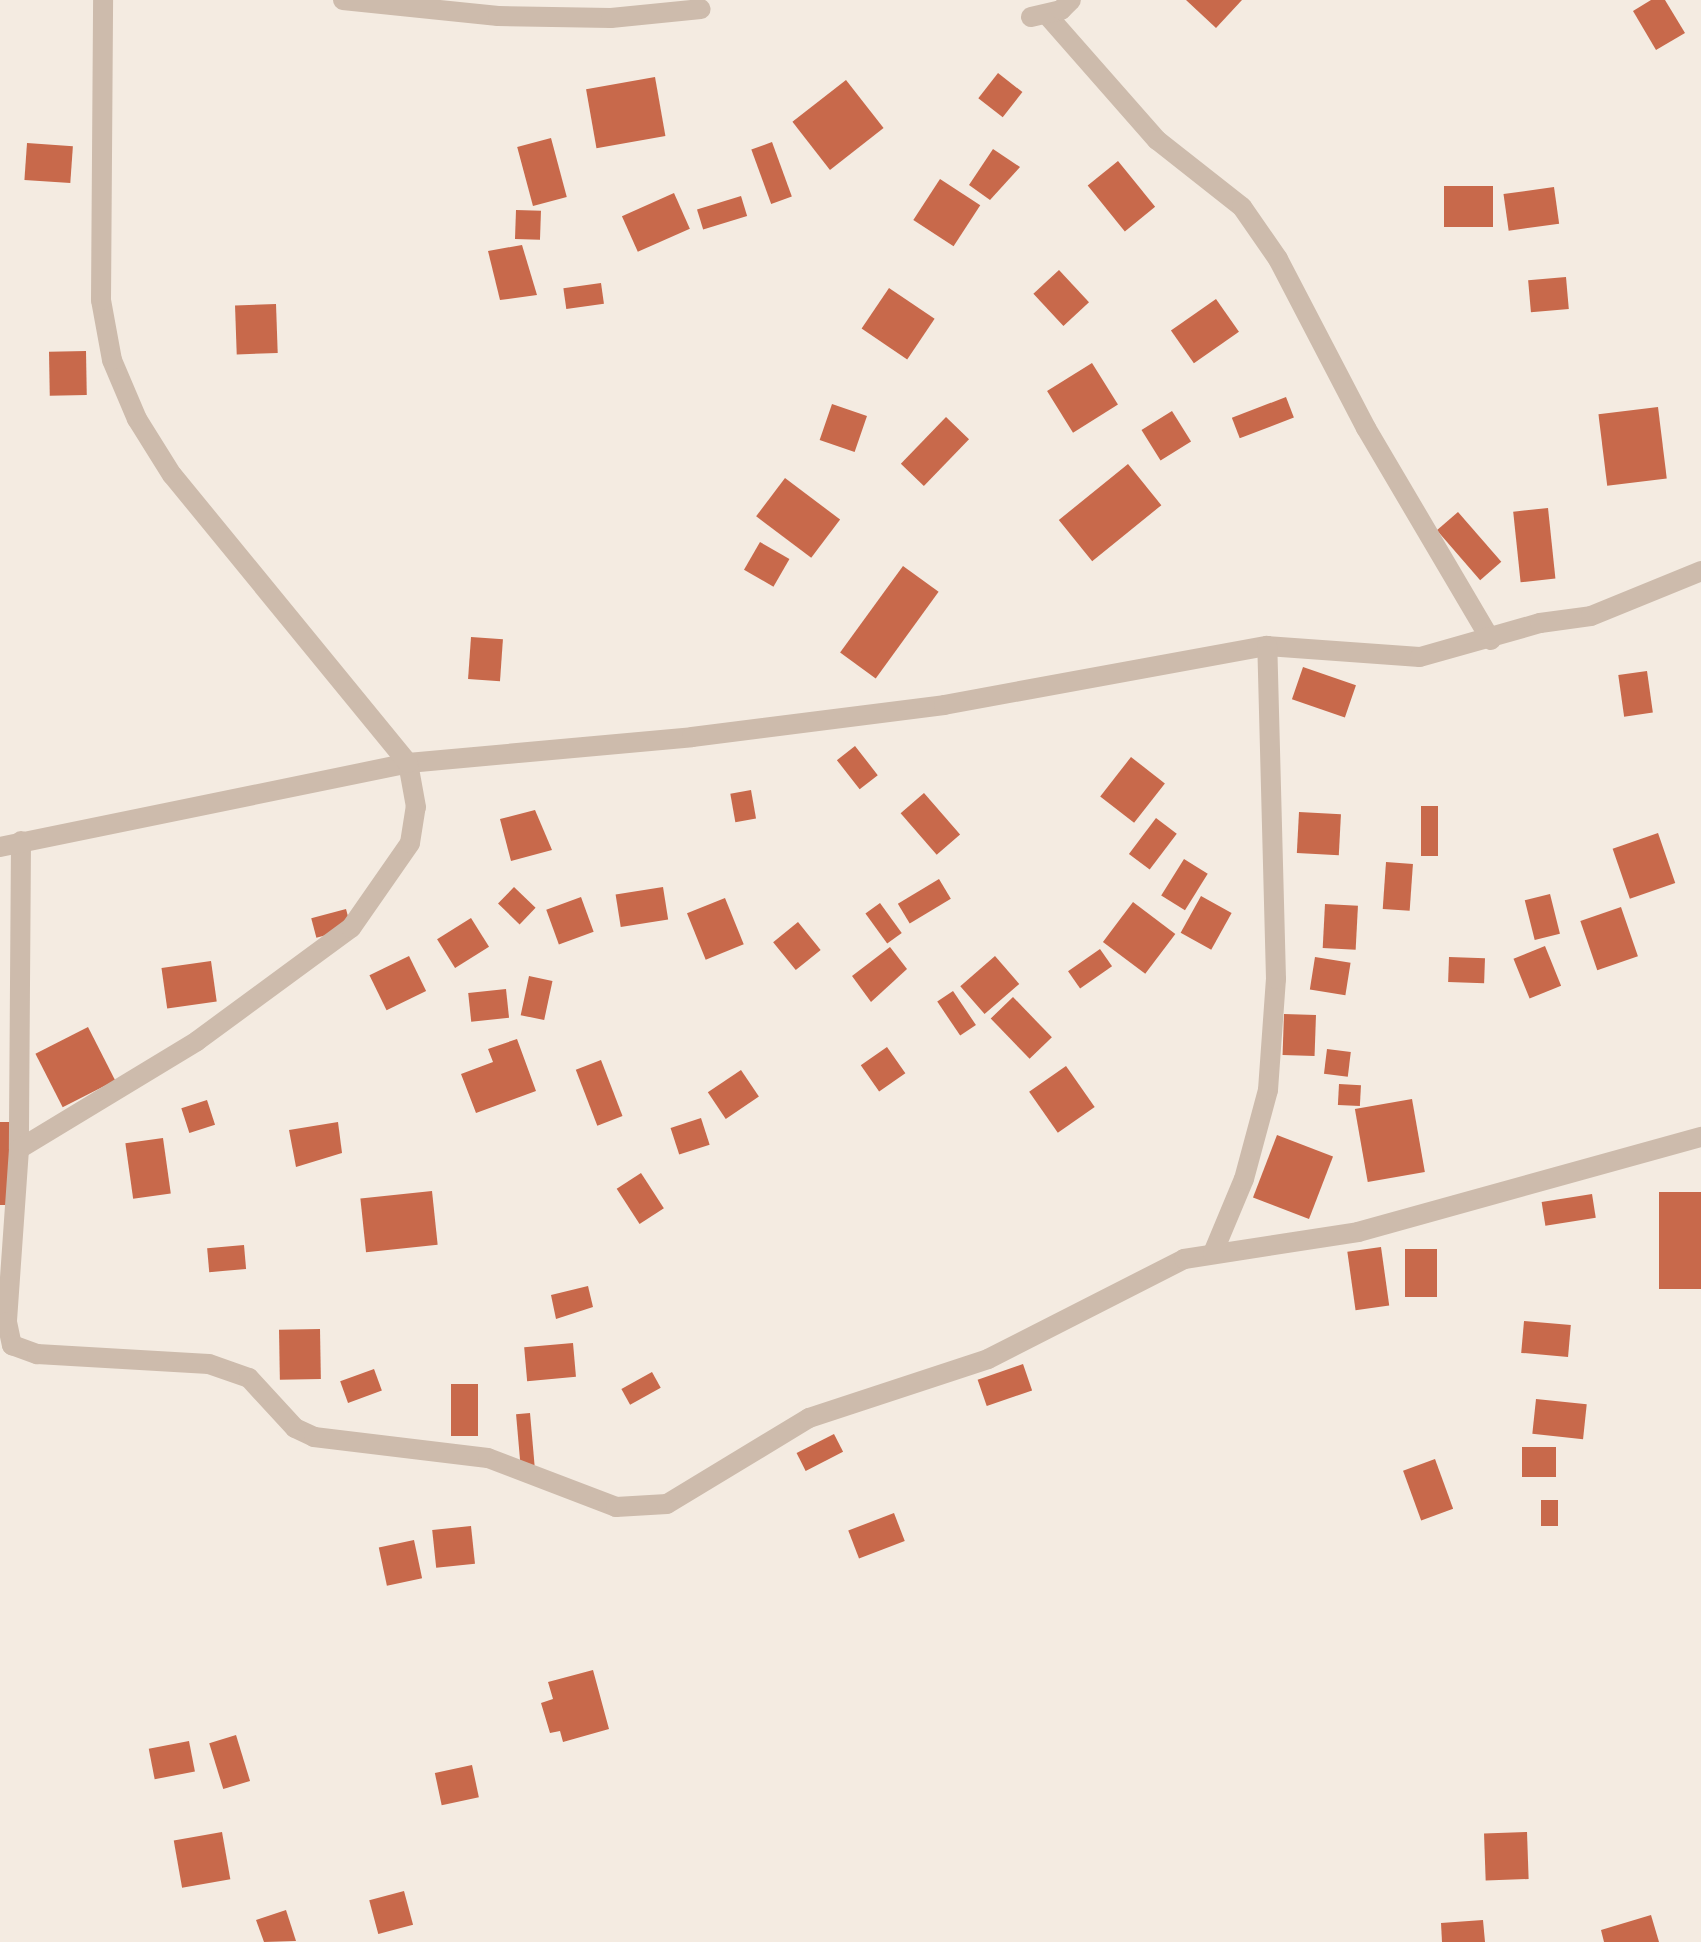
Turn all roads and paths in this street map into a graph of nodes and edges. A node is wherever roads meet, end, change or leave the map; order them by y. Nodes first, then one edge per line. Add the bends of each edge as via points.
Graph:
1 (103, 0) edge
2 (343, 0) edge
3 (1071, 0) edge
4 (701, 9) dead end
5 (1701, 571) edge
6 (1491, 640) junction
7 (1267, 646) junction
8 (408, 763) junction
9 (21, 841) junction
10 (0, 847) edge
11 (1701, 1137) edge
12 (19, 1149) junction
13 (1213, 1253) junction

1 - 8 street via 101,300 112,360 137,419 172,475
2 - 4 street via 498,16 611,18
3 - 6 street via 1039,16 1157,140 1242,207 1278,259 1366,428
5 - 6 street via 1591,616 1540,623
6 - 7 street via 1420,657
7 - 8 street via 944,705 692,737
7 - 13 street via 1276,979 1268,1090 1244,1179
8 - 9 street
8 - 12 street via 416,807 410,843 351,928 197,1041
9 - 10 street
9 - 12 street
11 - 13 street via 1358,1232
12 - 13 street via 7,1322 12,1345 37,1354 209,1364 249,1378 295,1428 314,1437 359,1438 488,1458 616,1507 637,1509 667,1504 809,1418 988,1359 1184,1259

